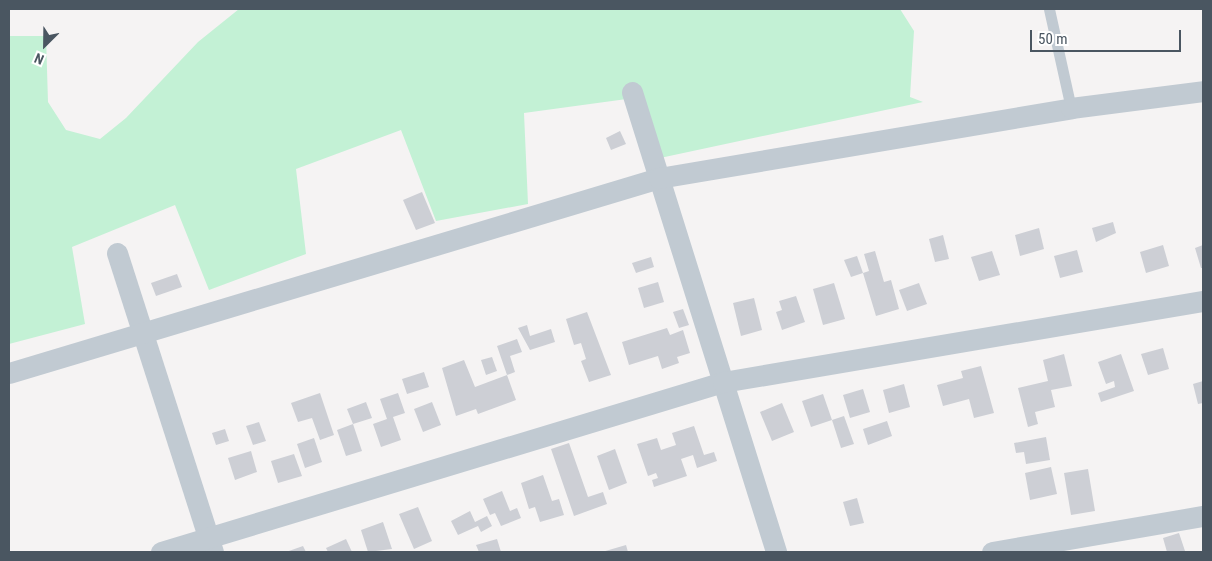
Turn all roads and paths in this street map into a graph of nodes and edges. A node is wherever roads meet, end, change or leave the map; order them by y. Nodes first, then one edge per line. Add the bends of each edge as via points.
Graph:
1 (1049, 9) edge
2 (1203, 91) edge
3 (632, 92) dead end
4 (1071, 108) junction
5 (659, 178) junction
6 (117, 253) dead end
7 (1203, 301) edge
8 (143, 334) junction
9 (9, 373) edge
10 (723, 382) junction
11 (1203, 516) edge
12 (211, 545) edge
13 (1040, 548) edge
14 (161, 552) edge
15 (776, 552) edge
16 (992, 552) edge

1 - 4 lane
2 - 4 street
3 - 5 street
4 - 5 street
5 - 8 street
5 - 10 street
6 - 8 street
7 - 10 street
8 - 9 street
8 - 12 street
10 - 12 street
10 - 15 street
11 - 13 street
12 - 14 street
13 - 16 street

